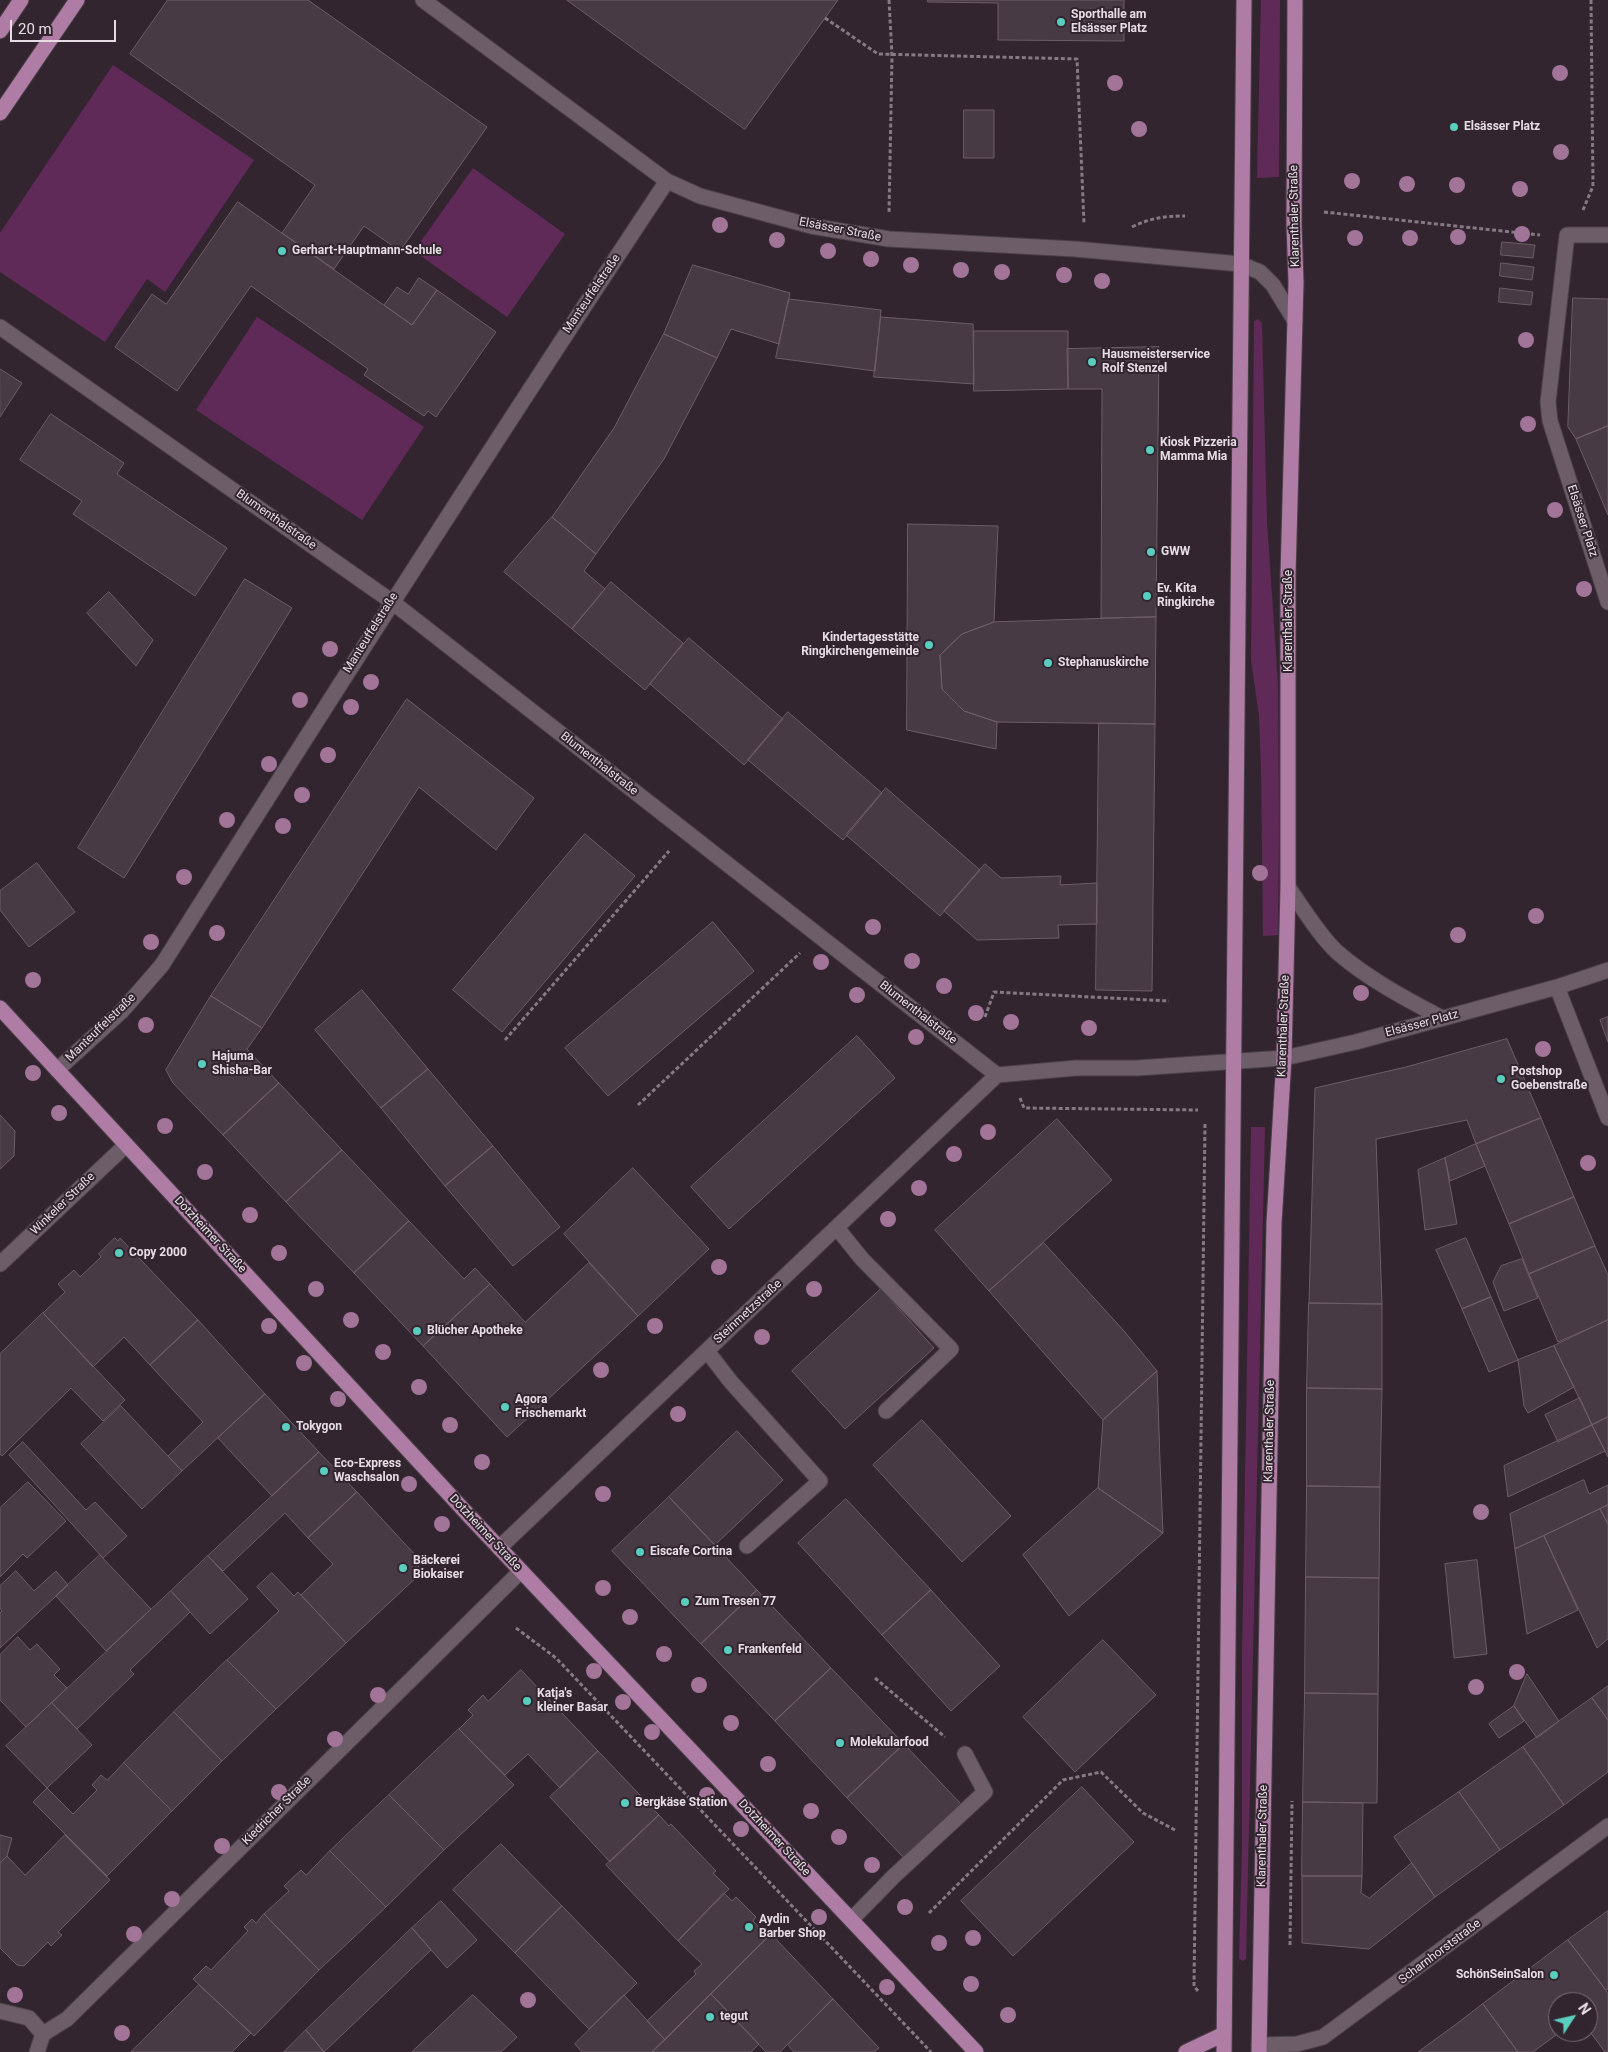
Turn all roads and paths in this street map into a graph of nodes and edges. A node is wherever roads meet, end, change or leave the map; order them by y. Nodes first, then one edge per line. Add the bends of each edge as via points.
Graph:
1 (21, 0) edge
2 (77, 0) edge
3 (423, 0) edge
4 (889, 0) edge
5 (1244, 0) edge
6 (1295, 0) edge
7 (1591, 0) edge
8 (825, 18) dead end
9 (0, 31) edge
10 (892, 56) junction
11 (0, 113) edge
12 (667, 181) junction
13 (1324, 212) dead end
14 (1162, 216) dead end
15 (1185, 216) dead end
16 (1567, 235) junction
17 (1608, 235) edge
18 (889, 239) junction
19 (1086, 250) junction
20 (1240, 264) junction
21 (1295, 321) junction
22 (0, 327) edge
23 (391, 601) junction
24 (1608, 602) edge
25 (686, 832) junction
26 (1288, 887) junction
27 (819, 936) junction
28 (1608, 970) edge
29 (1557, 986) junction
30 (1169, 1001) dead end
31 (0, 1008) edge
32 (985, 1017) dead end
33 (1442, 1018) junction
34 (505, 1040) dead end
35 (1284, 1058) junction
36 (1233, 1062) junction
37 (57, 1070) junction
38 (997, 1075) junction
39 (1020, 1097) dead end
40 (638, 1105) dead end
41 (1198, 1110) dead end
42 (1608, 1118) edge
43 (126, 1145) junction
44 (837, 1228) junction
45 (0, 1264) edge
46 (707, 1351) junction
47 (886, 1411) dead end
48 (747, 1546) dead end
49 (500, 1548) junction
50 (521, 1571) junction
51 (516, 1628) dead end
52 (875, 1678) dead end
53 (965, 1754) joint
54 (1608, 1826) edge
55 (1175, 1830) dead end
56 (929, 1913) dead end
57 (852, 1920) junction
58 (0, 2011) edge
59 (43, 2034) junction
60 (1224, 2034) junction
61 (1259, 2049) edge
62 (37, 2052) edge
63 (930, 2052) edge
64 (976, 2052) edge
65 (1186, 2052) edge
66 (1224, 2052) edge

1 - 9 main road
2 - 11 main road
3 - 12 street, Elsässer Straße
4 - 10 path
5 - 20 main road
6 - 21 main road, Klarenthaler Straße
7 - 16 path via 1593,186
8 - 10 path via 878,54
10 - 18 path
10 - 19 path via 1077,59
12 - 18 street, Elsässer Straße via 700,196 811,226
12 - 23 street, Manteuffelstraße
13 - 16 path via 1481,230
14 - 15 path
16 - 17 street
16 - 24 street, Elsässer Platz via 1548,402 1550,421
18 - 19 street, Elsässer Straße
19 - 20 street, Elsässer Straße
20 - 21 street, Elsässer Straße via 1260,272 1273,285
20 - 36 main road
21 - 26 main road, Klarenthaler Straße via 1288,575
22 - 23 street, Blumenthalstraße
23 - 25 street, Blumenthalstraße
23 - 37 street, Manteuffelstraße via 162,965 122,1011
25 - 27 street, Blumenthalstraße
25 - 34 path
26 - 33 street via 1336,951 1397,994
26 - 35 main road, Klarenthaler Straße
27 - 38 street, Blumenthalstraße
27 - 40 path
28 - 29 street, Elsässer Platz
29 - 33 street, Elsässer Platz
29 - 42 street
30 - 32 path via 994,992
31 - 37 main road, Dotzheimer Straße
33 - 35 street, Elsässer Platz
35 - 36 street, Elsässer Platz
35 - 61 main road, Klarenthaler Straße via 1274,1223
36 - 38 street via 1076,1068
36 - 60 main road
37 - 43 main road, Dotzheimer Straße
38 - 44 street, Steinmetzstraße
39 - 41 path via 1024,1108
43 - 45 street, Winkeler Straße
43 - 49 main road, Dotzheimer Straße
44 - 46 street, Steinmetzstraße
44 - 47 street via 862,1259 951,1349
46 - 48 street via 820,1481
46 - 49 street, Steinmetzstraße
49 - 50 main road, Dotzheimer Straße
50 - 57 main road, Dotzheimer Straße
50 - 59 street, Kiedricher Straße via 67,2019
51 - 63 path via 556,1658
52 - 53 path
53 - 57 street via 985,1792 894,1876
54 - 61 street, Scharnhorststraße via 1323,2037
55 - 56 path via 1143,1813 1100,1772 1063,1780
57 - 64 main road, Dotzheimer Straße
58 - 59 street via 29,2018
59 - 62 street
60 - 65 main road
60 - 66 main road

